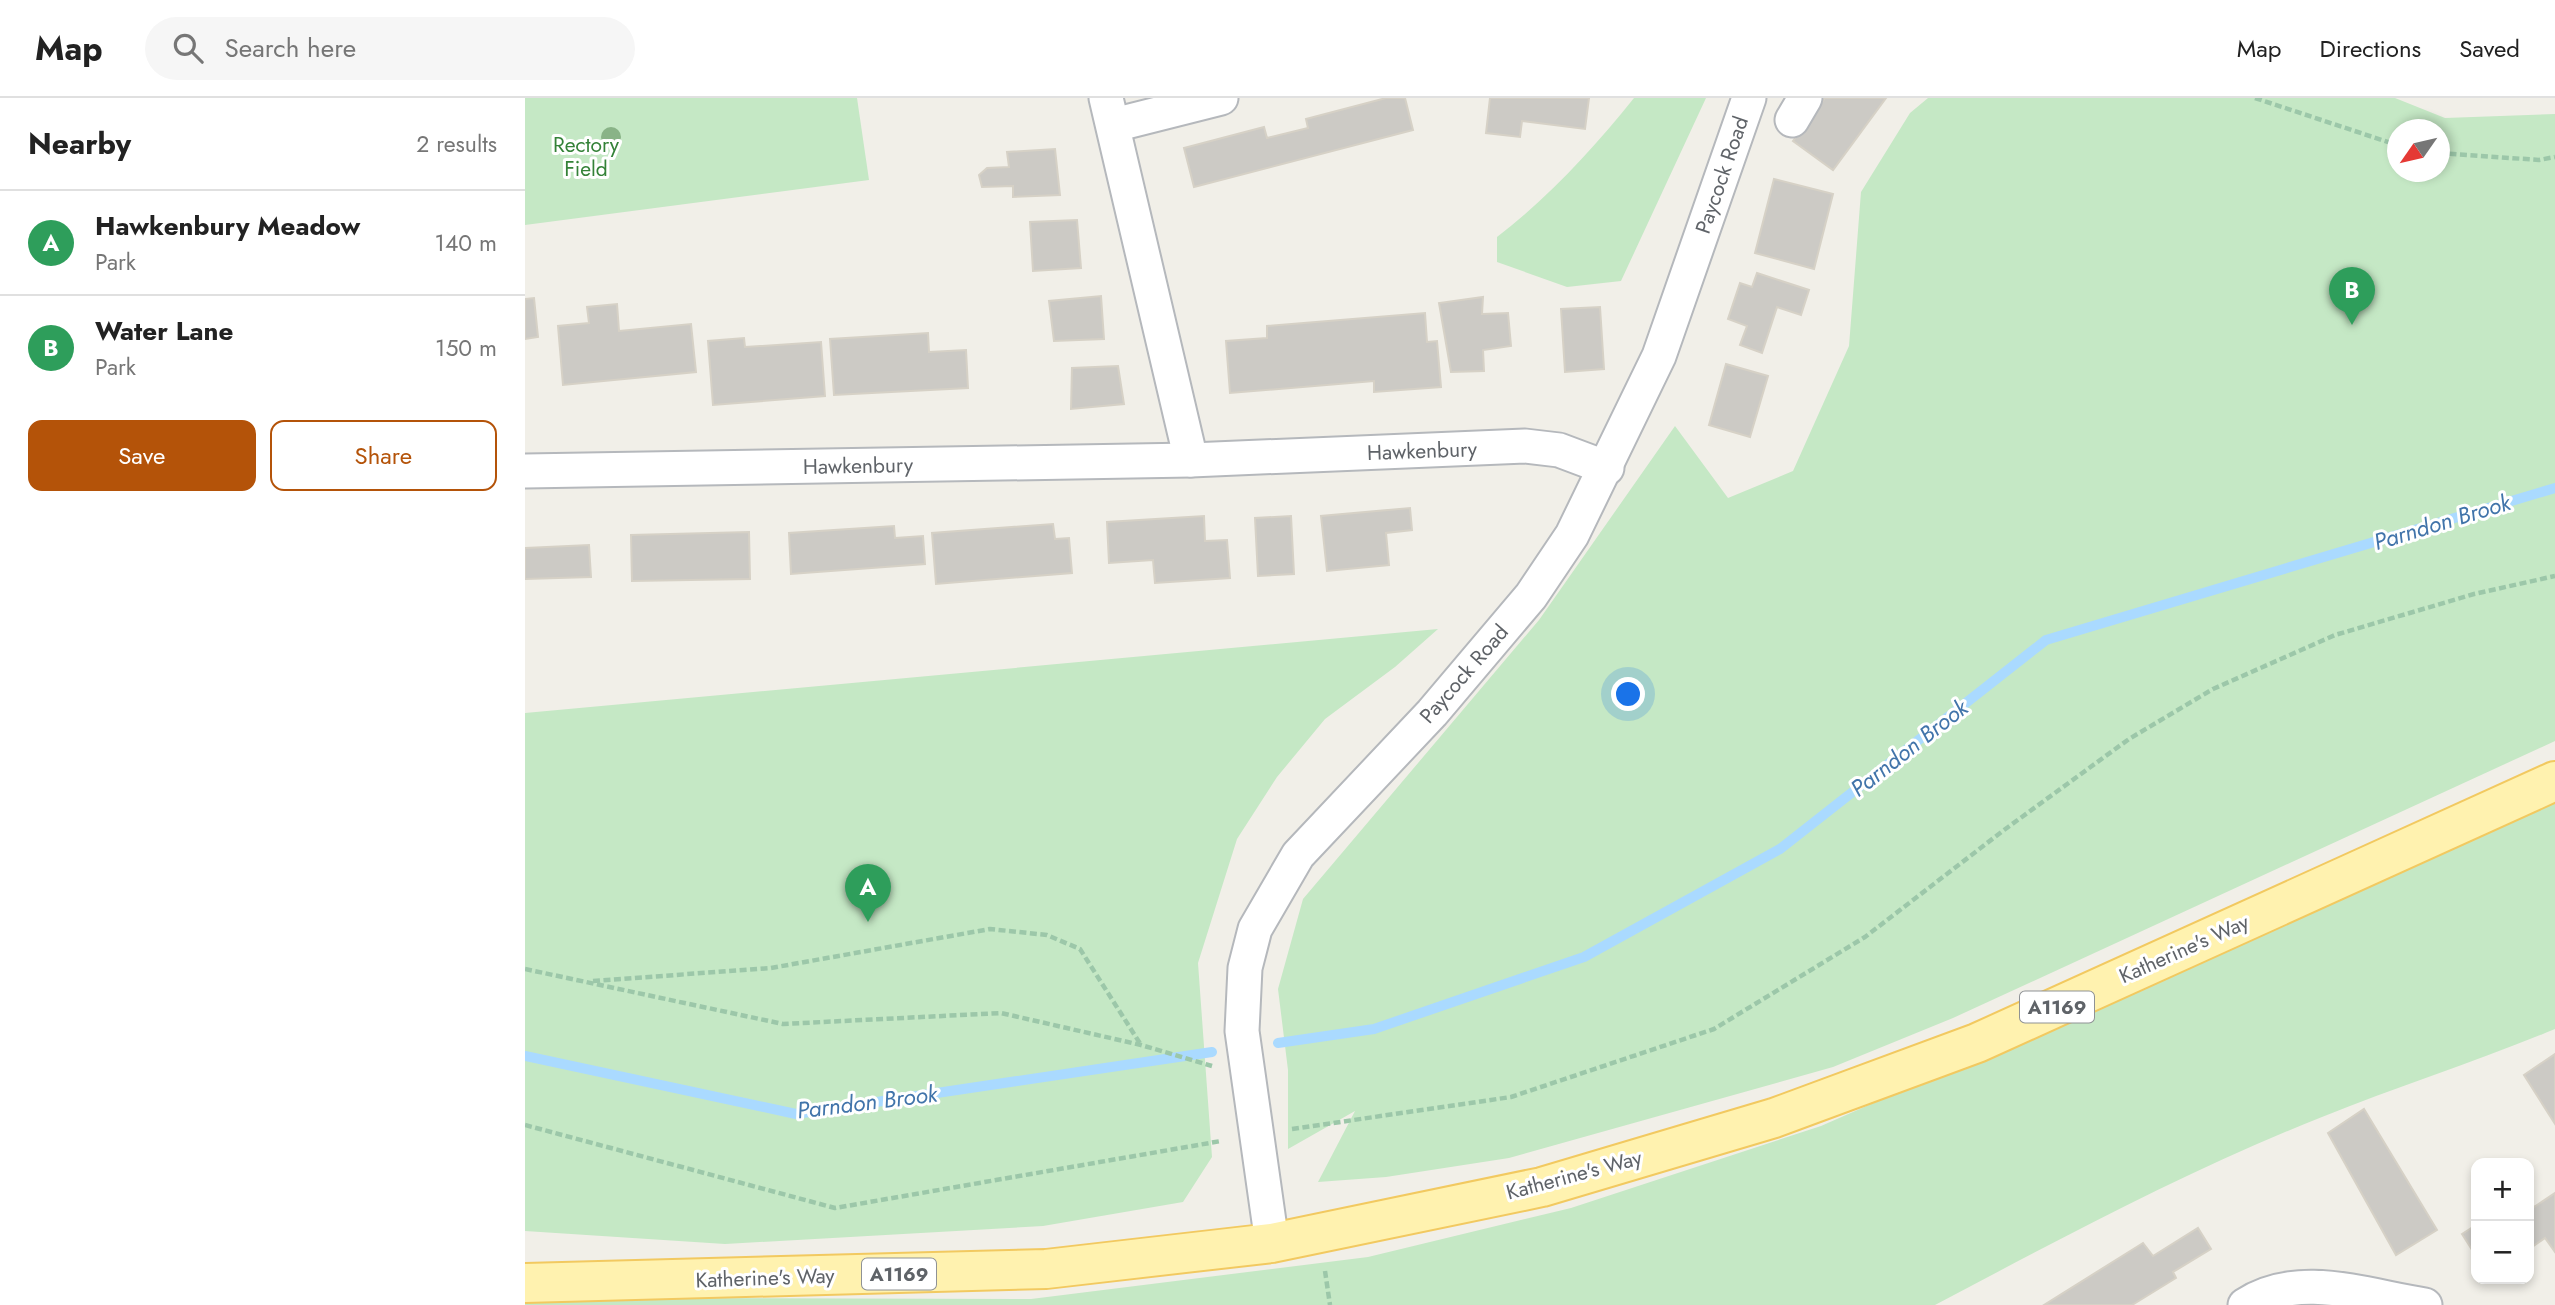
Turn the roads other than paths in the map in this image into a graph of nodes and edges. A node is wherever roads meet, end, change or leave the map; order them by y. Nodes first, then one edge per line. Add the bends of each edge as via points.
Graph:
1 (1221, 98) edge
2 (1749, 98) edge
3 (1110, 112) edge
4 (1191, 460) junction
5 (1607, 468) junction
6 (525, 471) edge
7 (2555, 781) edge
8 (1272, 1243) junction
9 (525, 1283) edge
10 (2245, 1305) edge
11 (2425, 1305) edge

1 - 3 street
2 - 5 street, Paycock Road via 1659,356
3 - 4 street
4 - 5 street, Hawkenbury via 1525,446 1559,450
4 - 6 street, Hawkenbury
5 - 8 street, Paycock Road via 1572,534 1531,596 1432,713 1304,847 1255,929 1245,968 1242,1031
7 - 8 main road, Katherine's Way / A1169 via 1977,1043 1774,1118 1542,1186
8 - 9 main road, Katherine's Way / A1169 via 1046,1269
10 - 11 street via 2262,1294 2320,1285

